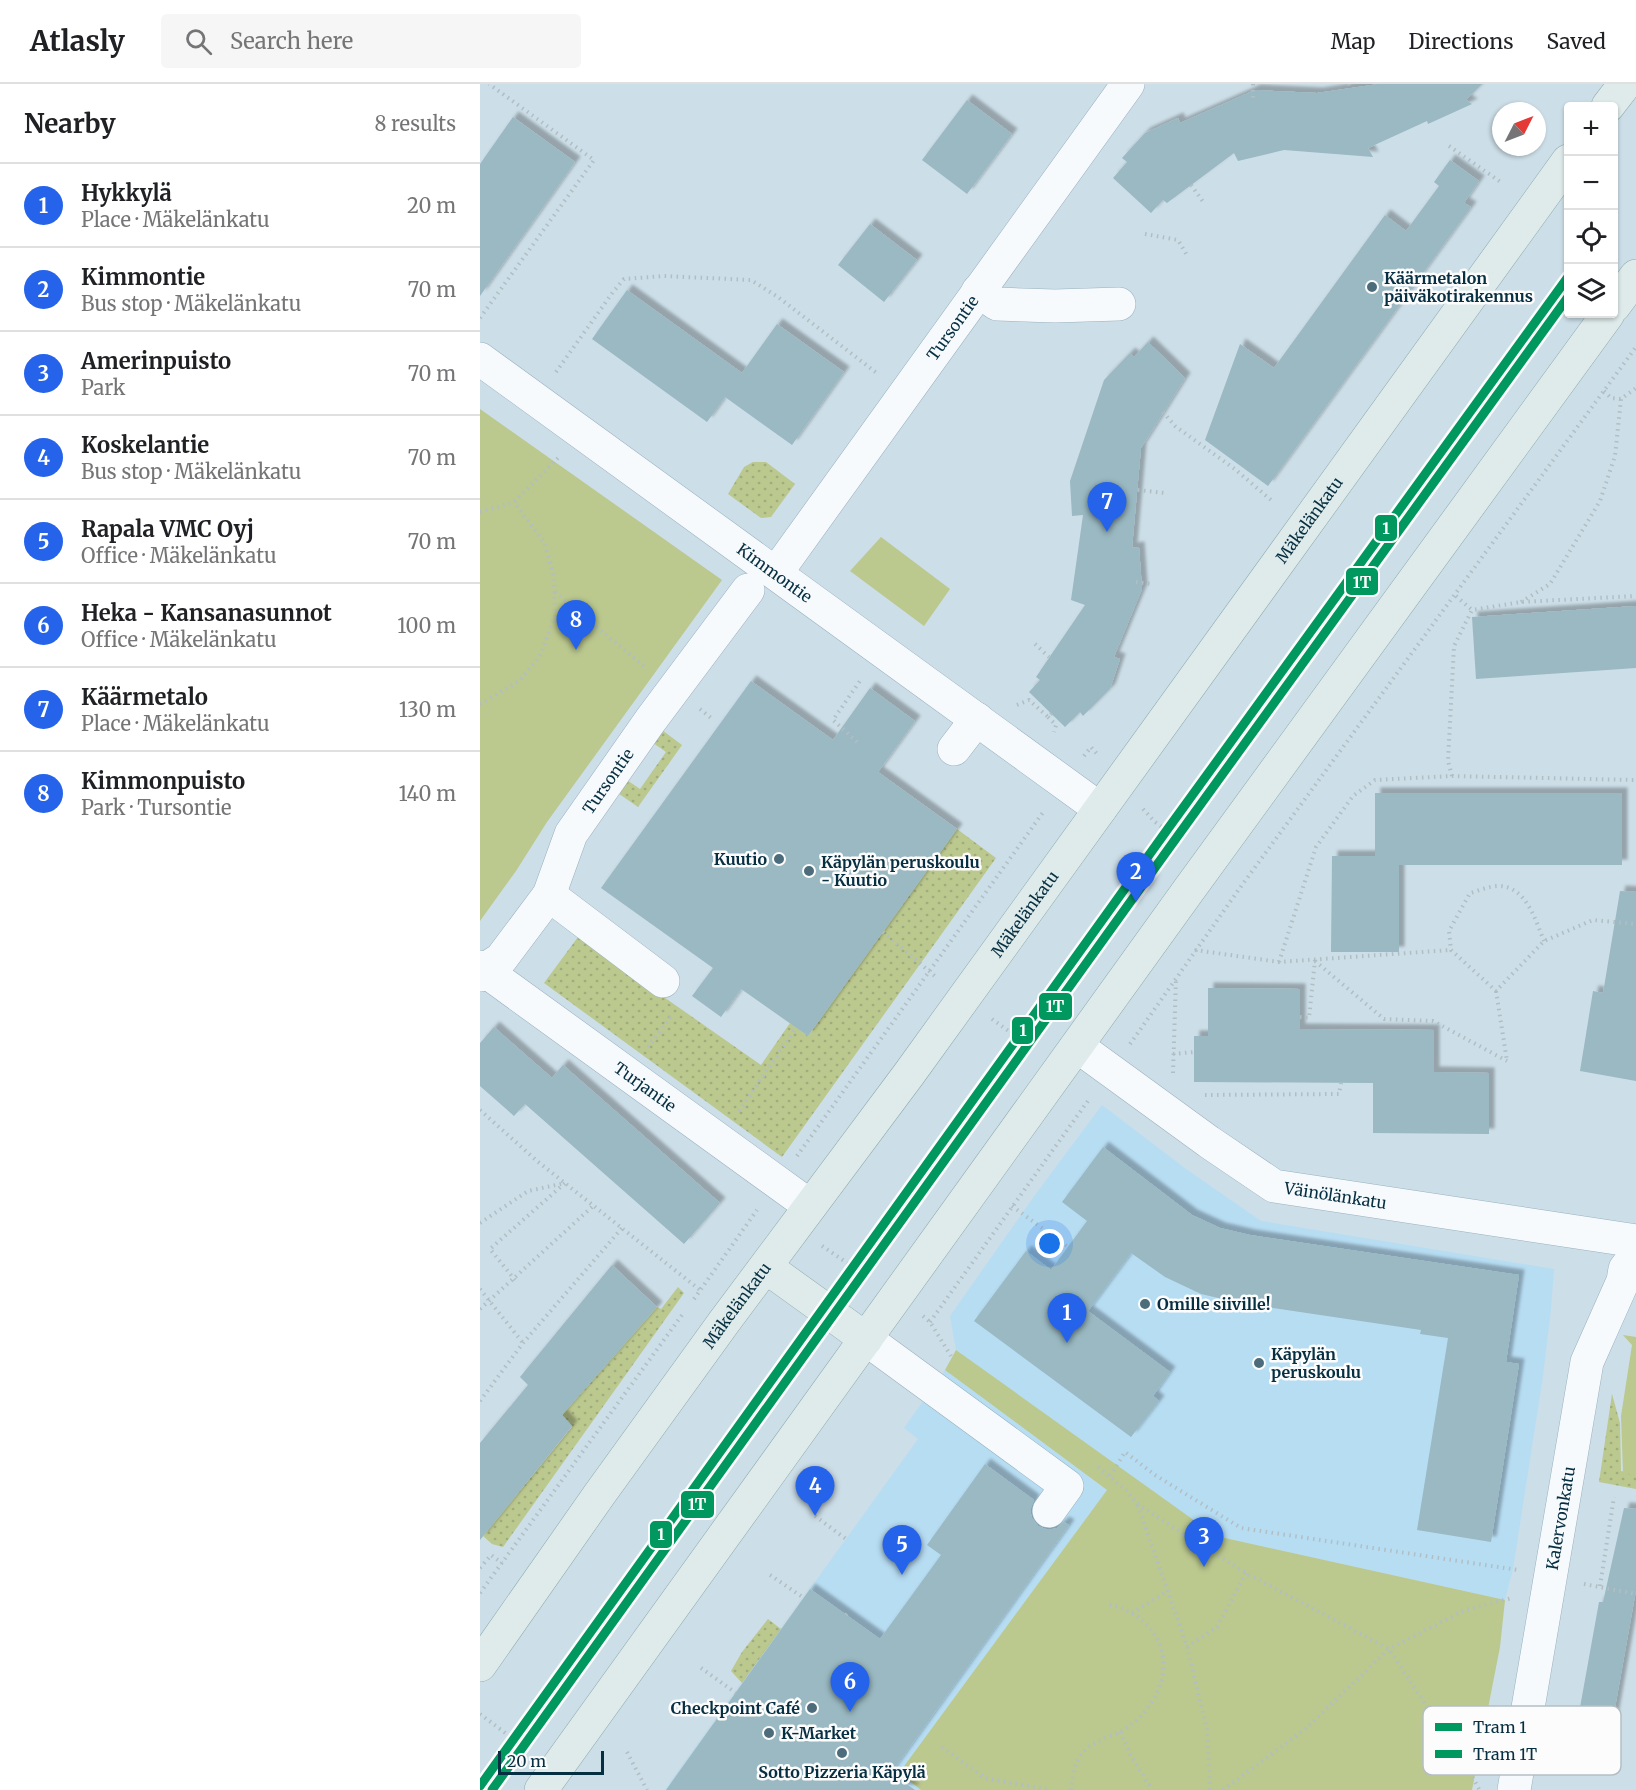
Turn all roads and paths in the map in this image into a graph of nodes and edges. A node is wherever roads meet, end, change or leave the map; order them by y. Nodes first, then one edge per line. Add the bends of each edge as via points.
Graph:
1 (489, 84) edge
2 (1128, 84) edge
3 (1253, 84) edge
4 (1624, 84) edge
5 (1253, 99) dead end
6 (1611, 102) edge
7 (1449, 146) dead end
8 (1564, 168) edge
9 (1502, 183) dead end
10 (1191, 185) dead end
11 (1204, 203) dead end
12 (1145, 234) dead end
13 (1188, 257) dead end
14 (1636, 276) edge
15 (978, 291) junction
16 (1618, 301) edge
17 (1119, 304) dead end
18 (480, 318) edge
19 (1605, 318) edge
20 (1636, 347) edge
21 (480, 359) edge
22 (554, 375) dead end
23 (1636, 388) edge
24 (1604, 391) junction
25 (904, 394) junction
26 (1621, 399) junction
27 (1163, 412) dead end
28 (580, 432) junction
29 (1138, 490) dead end
30 (1165, 493) dead end
31 (1271, 500) dead end
32 (513, 502) junction
33 (480, 512) edge
34 (776, 573) junction
35 (1136, 582) dead end
36 (1151, 584) dead end
37 (748, 590) dead end
38 (555, 592) junction
39 (1456, 596) junction
40 (1636, 596) edge
41 (1521, 602) junction
42 (1472, 610) junction
43 (1035, 644) dead end
44 (1049, 657) dead end
45 (647, 669) dead end
46 (864, 675) dead end
47 (480, 704) edge
48 (1014, 707) dead end
49 (977, 719) junction
50 (1056, 725) dead end
51 (857, 742) dead end
52 (1091, 747) dead end
53 (954, 749) dead end
54 (1452, 776) junction
55 (1636, 780) edge
56 (1120, 781) junction
57 (1046, 808) dead end
58 (1100, 809) junction
59 (1210, 861) junction
60 (1242, 885) junction
61 (549, 896) junction
62 (1636, 924) edge
63 (1160, 931) junction
64 (883, 932) dead end
65 (1544, 941) junction
66 (1196, 950) junction
67 (1451, 950) junction
68 (1315, 960) junction
69 (1279, 962) junction
70 (481, 970) edge
71 (929, 972) junction
72 (1176, 977) junction
73 (1496, 991) junction
74 (670, 994) joint
75 (964, 998) junction
76 (1300, 1017) dead end
77 (796, 1028) dead end
78 (651, 1043) dead end
79 (1130, 1043) dead end
80 (1194, 1052) dead end
81 (1173, 1054) junction
82 (1069, 1058) junction
83 (1173, 1079) dead end
84 (1341, 1083) dead end
85 (1195, 1095) dead end
86 (480, 1110) edge
87 (736, 1116) dead end
88 (794, 1159) dead end
89 (565, 1183) junction
90 (593, 1206) junction
91 (1012, 1206) junction
92 (802, 1218) junction
93 (480, 1223) edge
94 (622, 1228) junction
95 (1636, 1241) edge
96 (1068, 1247) dead end
97 (1636, 1255) edge
98 (766, 1267) junction
99 (515, 1280) junction
100 (480, 1288) edge
101 (700, 1290) junction
102 (896, 1298) junction
103 (693, 1300) dead end
104 (490, 1301) junction
105 (480, 1309) edge
106 (687, 1309) dead end
107 (930, 1322) junction
108 (866, 1339) junction
109 (524, 1343) junction
110 (953, 1359) dead end
111 (480, 1401) edge
112 (1614, 1497) dead end
113 (1137, 1504) junction
114 (1049, 1511) dead end
115 (815, 1516) dead end
116 (846, 1539) dead end
117 (502, 1563) junction
118 (480, 1568) edge
119 (1246, 1573) junction
120 (770, 1575) dead end
121 (1600, 1586) junction
122 (1168, 1591) junction
123 (480, 1593) edge
124 (1636, 1594) edge
125 (1547, 1595) junction
126 (804, 1598) dead end
127 (1106, 1604) dead end
128 (1132, 1613) junction
129 (1187, 1647) junction
130 (1389, 1649) junction
131 (480, 1665) edge
132 (701, 1668) dead end
133 (736, 1693) dead end
134 (1426, 1706) edge
135 (1528, 1706) edge
136 (480, 1713) edge
137 (1120, 1732) junction
138 (942, 1746) dead end
139 (627, 1752) dead end
140 (1471, 1775) edge
141 (1517, 1775) edge
142 (548, 1780) edge
143 (647, 1790) edge
144 (1049, 1790) edge
145 (1071, 1790) edge
146 (1152, 1790) edge
147 (1210, 1790) edge
148 (1223, 1790) edge
149 (1479, 1790) edge
150 (1514, 1790) edge

1 - 18 path via 594,160
2 - 15 street, Tursontie
3 - 5 path
4 - 6 main road
7 - 9 path
8 - 56 main road, Mäkelänkatu
10 - 11 path
12 - 13 path via 1178,240
14 - 16 main road
15 - 17 street via 998,304
15 - 25 street, Tursontie
19 - 59 main road
20 - 24 path
21 - 28 street, Kimmontie
22 - 25 path via 624,279 664,276 750,280
23 - 26 path
24 - 26 path via 1611,398
24 - 39 path
25 - 34 street, Tursontie
26 - 41 path via 1615,456 1600,501 1550,584
27 - 31 path via 1175,426
28 - 32 path
28 - 34 street, Kimmontie
29 - 30 path
32 - 33 path
32 - 38 path via 544,542
34 - 49 street, Kimmontie
35 - 36 path
37 - 61 street, Tursontie via 570,834
38 - 45 path
38 - 47 path via 555,616 540,656 519,681
39 - 42 path
39 - 60 path
40 - 41 path
41 - 42 path
42 - 54 path via 1454,646 1448,761
43 - 44 path
46 - 51 path via 833,720
48 - 50 path via 1029,700 1050,715
49 - 53 street
49 - 58 street, Kimmontie
52 - 56 path
54 - 55 path
54 - 69 path via 1375,780 1353,796 1316,847
56 - 58 main road, Mäkelänkatu
56 - 59 path via 1155,822
57 - 71 path
58 - 75 main road, Mäkelänkatu
59 - 60 path
59 - 63 main road
60 - 66 path
61 - 70 street, Tursontie via 501,959
61 - 74 street
62 - 65 path via 1593,920
63 - 66 path
63 - 82 main road
64 - 71 path
65 - 67 path via 1528,904 1513,889 1497,886 1470,893 1449,931
65 - 73 path
66 - 69 path
66 - 72 path
67 - 68 path
67 - 73 path
68 - 69 path
68 - 73 path via 1384,1019 1433,1021 1507,1061
68 - 76 path via 1309,1018
70 - 92 street, Turjantie
71 - 75 path
71 - 88 path
72 - 79 path
72 - 81 path
74 - 78 path
75 - 82 path
75 - 92 main road, Mäkelänkatu
77 - 87 path
80 - 81 path
81 - 83 path
82 - 91 path via 1093,1093
82 - 95 street, Väinölänkatu via 1274,1186
82 - 102 main road
84 - 85 path via 1339,1094
86 - 89 path
89 - 90 path
89 - 93 path via 528,1191
89 - 99 path via 490,1250
90 - 94 path
90 - 99 path
91 - 96 path
91 - 107 path
92 - 98 main road, Mäkelänkatu
92 - 101 path via 758,1209
92 - 102 path via 840,1257
94 - 101 path
94 - 109 path
97 - 125 street, Kalervonkatu via 1626,1269 1587,1362
98 - 108 main road
98 - 131 main road, Mäkelänkatu
99 - 104 path
100 - 104 path
101 - 103 path
102 - 107 path
102 - 108 main road
104 - 105 path
104 - 109 path
106 - 117 path
107 - 110 path
108 - 114 street via 1067,1486
108 - 142 main road
109 - 111 path
112 - 121 path
113 - 119 path
113 - 122 path
113 - 125 path via 1110,1476 1125,1452 1241,1528 1513,1569
115 - 116 path
117 - 118 path via 491,1555
117 - 123 path
119 - 129 path via 1217,1627
119 - 130 path
120 - 126 path
121 - 124 path
121 - 125 path
122 - 128 path
122 - 129 path
125 - 130 path via 1465,1610
125 - 135 street, Kalervonkatu
127 - 128 path
128 - 137 path via 1147,1623 1157,1638 1163,1669 1155,1699
129 - 147 path via 1207,1729
130 - 134 path
130 - 148 path via 1304,1730
132 - 133 path
136 - 142 path
137 - 145 path via 1097,1741 1080,1755
137 - 146 path
138 - 144 path via 985,1778
139 - 143 path
140 - 149 path
141 - 150 street, Kalervonkatu

